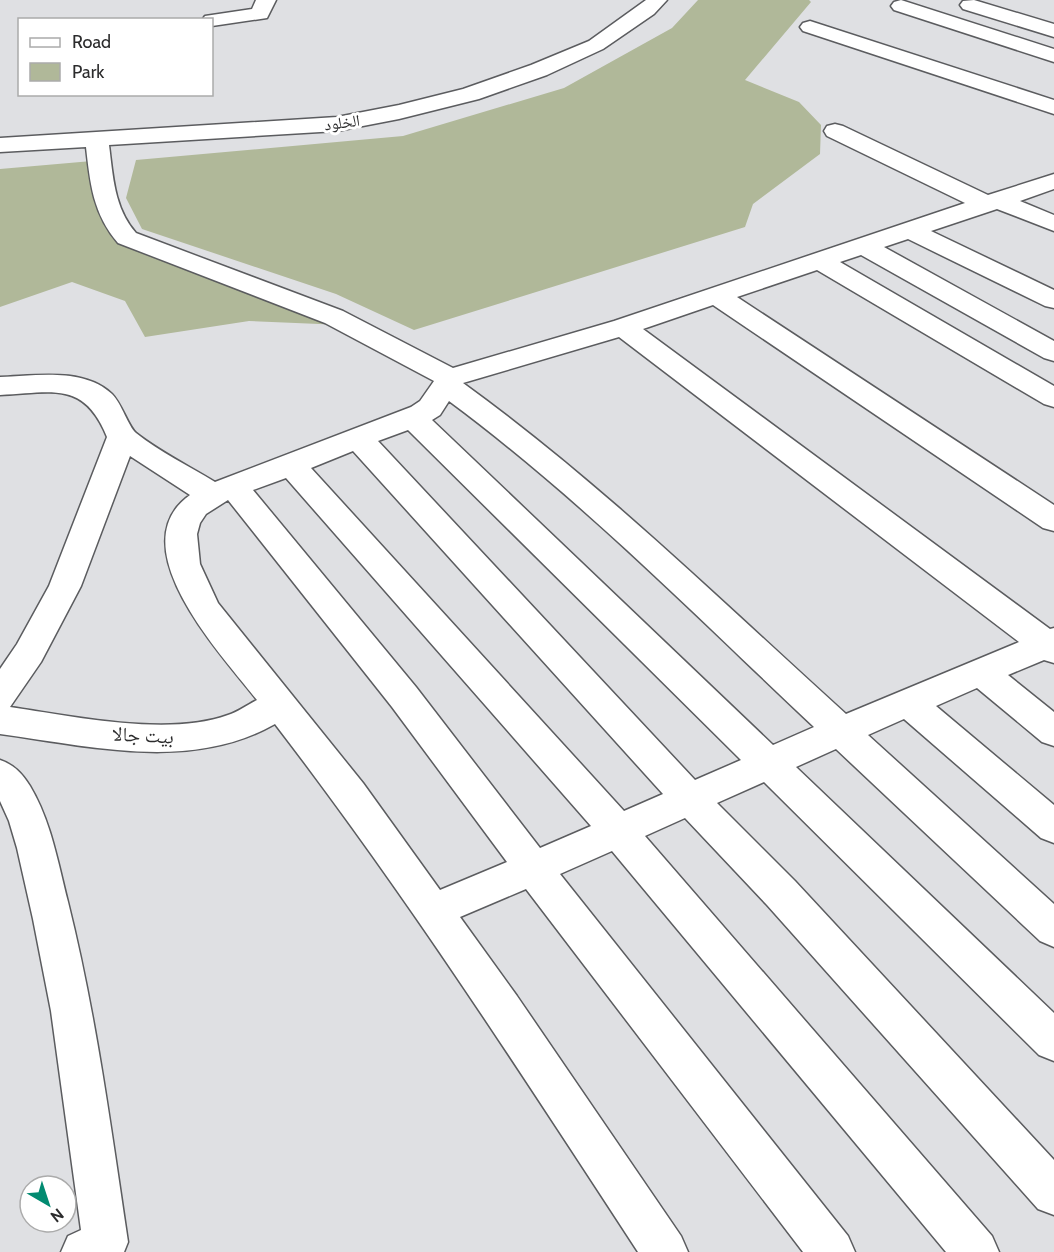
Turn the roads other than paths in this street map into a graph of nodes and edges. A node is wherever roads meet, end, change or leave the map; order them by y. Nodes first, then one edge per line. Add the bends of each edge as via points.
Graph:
1 (266, 0) edge
2 (657, 0) edge
3 (953, 0) edge
4 (901, 6) dead end
5 (213, 20) edge
6 (810, 27) dead end
7 (1054, 31) edge
8 (1054, 56) edge
9 (1054, 107) edge
10 (835, 131) dead end
11 (97, 140) junction
12 (0, 145) edge
13 (1047, 188) edge
14 (992, 202) junction
15 (1054, 224) edge
16 (910, 230) junction
17 (862, 245) junction
18 (819, 261) junction
19 (717, 296) junction
20 (1054, 300) edge
21 (623, 327) junction
22 (1054, 352) edge
23 (448, 382) junction
24 (0, 386) edge
25 (1054, 398) edge
26 (412, 417) junction
27 (122, 437) junction
28 (359, 439) junction
29 (291, 464) junction
30 (223, 490) junction
31 (1054, 520) edge
32 (1052, 645) edge
33 (982, 673) junction
34 (0, 697) edge
35 (909, 703) junction
36 (279, 704) junction
37 (0, 720) edge
38 (841, 731) junction
39 (1054, 732) edge
40 (770, 763) junction
41 (0, 775) edge
42 (688, 797) junction
43 (1054, 827) edge
44 (618, 831) junction
45 (535, 868) junction
46 (432, 911) junction
47 (1054, 929) edge
48 (1054, 1041) edge
49 (1054, 1193) edge
50 (98, 1249) edge
51 (665, 1252) edge
52 (832, 1252) edge
53 (976, 1252) edge

1 - 5 street via 260,14
2 - 11 street, الخلود via 596,45 471,94 409,110 337,124
3 - 7 street
4 - 8 street
6 - 9 street
10 - 14 street
11 - 12 street, الخلود
11 - 23 street via 106,205 113,224 127,238 323,312 369,334
13 - 14 street
14 - 15 street
14 - 16 street
16 - 17 street
16 - 20 street
17 - 18 street
17 - 22 street
18 - 19 street
18 - 25 street
19 - 21 street
19 - 31 street
21 - 23 street
21 - 32 street
23 - 26 street via 430,408
23 - 38 street via 645,549
24 - 27 street via 68,385 89,390 103,400 115,417
26 - 28 street
26 - 40 street
27 - 30 street
27 - 34 street via 64,586 29,653
28 - 29 street
28 - 42 street
29 - 30 street
29 - 44 street
30 - 36 street via 188,513 179,531 182,556 190,582 206,611
30 - 45 street via 404,697
32 - 33 street
33 - 35 street
33 - 39 street
35 - 38 street
35 - 43 street
36 - 37 street, بيت جالا via 229,730 190,737 142,737
36 - 46 street via 350,794
38 - 40 street
38 - 47 street
40 - 42 street
40 - 48 street
41 - 50 street via 18,797 25,814 52,914 84,1091
42 - 44 street
42 - 49 street via 781,893
44 - 45 street
44 - 53 street
45 - 46 street
45 - 52 street via 603,961
46 - 51 street

